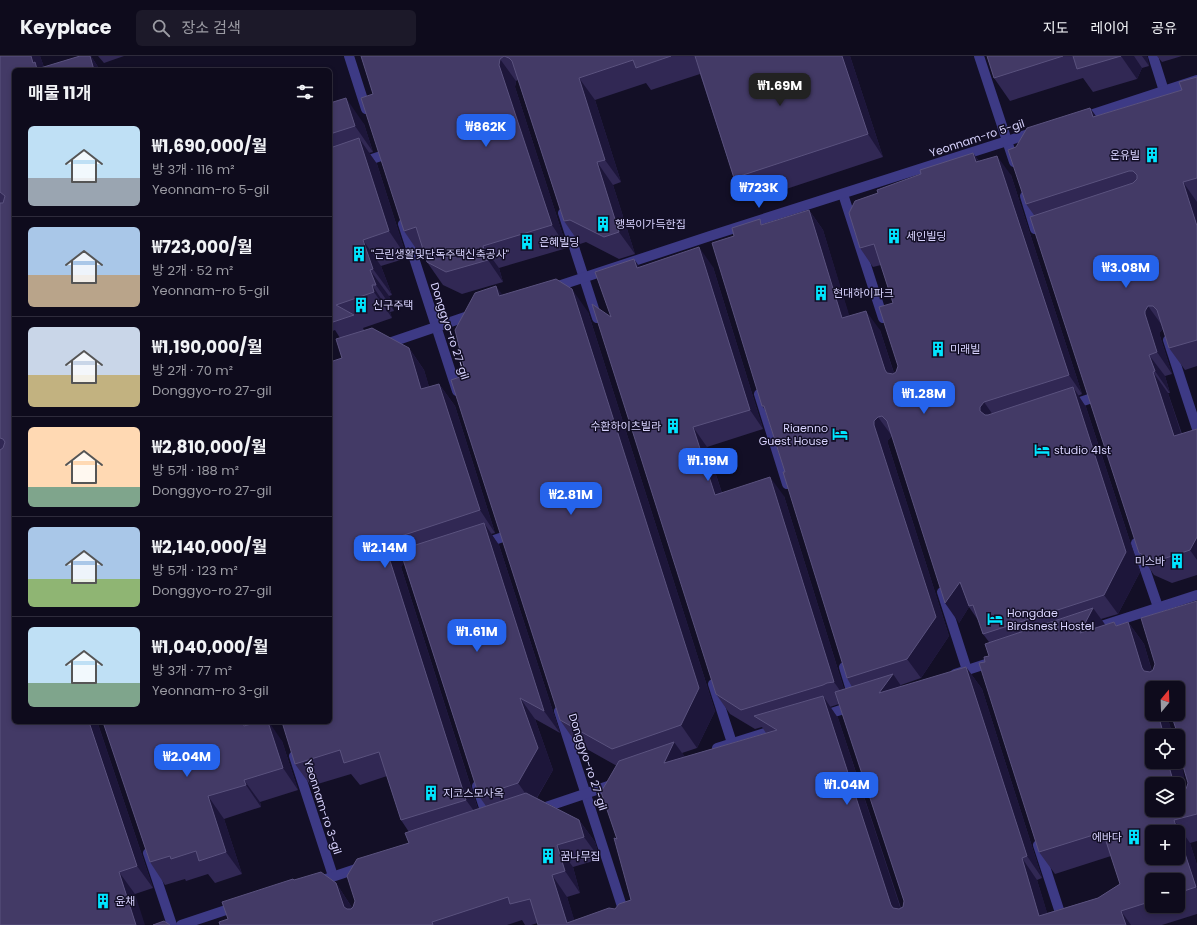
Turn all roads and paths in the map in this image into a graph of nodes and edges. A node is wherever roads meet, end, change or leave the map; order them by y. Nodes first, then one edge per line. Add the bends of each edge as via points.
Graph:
1 (349, 56) edge
2 (980, 56) edge
3 (1153, 56) edge
4 (1197, 80) edge
5 (1164, 91) junction
6 (370, 120) edge
7 (1074, 120) edge
8 (1045, 129) edge
9 (1007, 141) junction
10 (381, 156) edge
11 (352, 166) edge
12 (1016, 170) edge
13 (1021, 184) edge
14 (843, 194) junction
15 (560, 204) edge
16 (400, 215) edge
17 (1040, 236) edge
18 (584, 278) junction
19 (540, 292) edge
20 (481, 312) edge
21 (436, 327) junction
22 (886, 328) edge
23 (601, 330) edge
24 (1166, 334) edge
25 (376, 347) edge
26 (757, 387) edge
27 (1089, 399) edge
28 (460, 402) edge
29 (1060, 409) edge
30 (1197, 429) edge
31 (790, 494) edge
32 (1133, 533) edge
33 (503, 537) edge
34 (474, 547) edge
35 (938, 579) edge
36 (1197, 595) edge
37 (1158, 607) junction
38 (1080, 633) edge
39 (1004, 658) edge
40 (842, 660) edge
41 (967, 670) junction
42 (711, 675) edge
43 (944, 677) edge
44 (556, 703) edge
45 (813, 718) edge
46 (791, 725) edge
47 (732, 743) junction
48 (290, 744) edge
49 (710, 751) edge
50 (629, 778) edge
51 (475, 780) edge
52 (585, 794) junction
53 (526, 813) edge
54 (489, 826) edge
55 (1036, 836) edge
56 (144, 842) edge
57 (370, 864) edge
58 (333, 876) junction
59 (304, 886) edge
60 (245, 904) edge
61 (195, 923) edge
62 (172, 925) edge
63 (181, 925) edge
64 (628, 925) edge
65 (1064, 925) edge

1 - 6 street
2 - 9 street
3 - 5 street
4 - 5 street
5 - 7 street
8 - 9 street, Yeonnam-ro 5-gil
9 - 12 street
9 - 14 street, Yeonnam-ro 5-gil
10 - 11 street
13 - 17 street
14 - 18 street, Yeonnam-ro 5-gil via 711,240
14 - 22 street
15 - 18 street
16 - 21 street, Donggyo-ro 27-gil
18 - 19 street, Yeonnam-ro 5-gil
18 - 23 street
20 - 21 street
21 - 25 street
21 - 28 street, Donggyo-ro 27-gil
24 - 30 street
26 - 31 street
27 - 29 street
32 - 37 street
33 - 34 street
35 - 41 street
36 - 37 street
37 - 38 street via 1142,617
39 - 41 street via 982,669
40 - 45 street via 859,704 844,713
41 - 43 street
42 - 47 street
44 - 52 street, Donggyo-ro 27-gil
46 - 47 street
47 - 49 street
48 - 58 street, Yeonnam-ro 3-gil
50 - 52 street
51 - 54 street
52 - 53 street
52 - 64 street, Donggyo-ro 27-gil
55 - 65 street
56 - 62 street
57 - 58 street via 349,876
58 - 59 street
60 - 61 street
61 - 63 street

